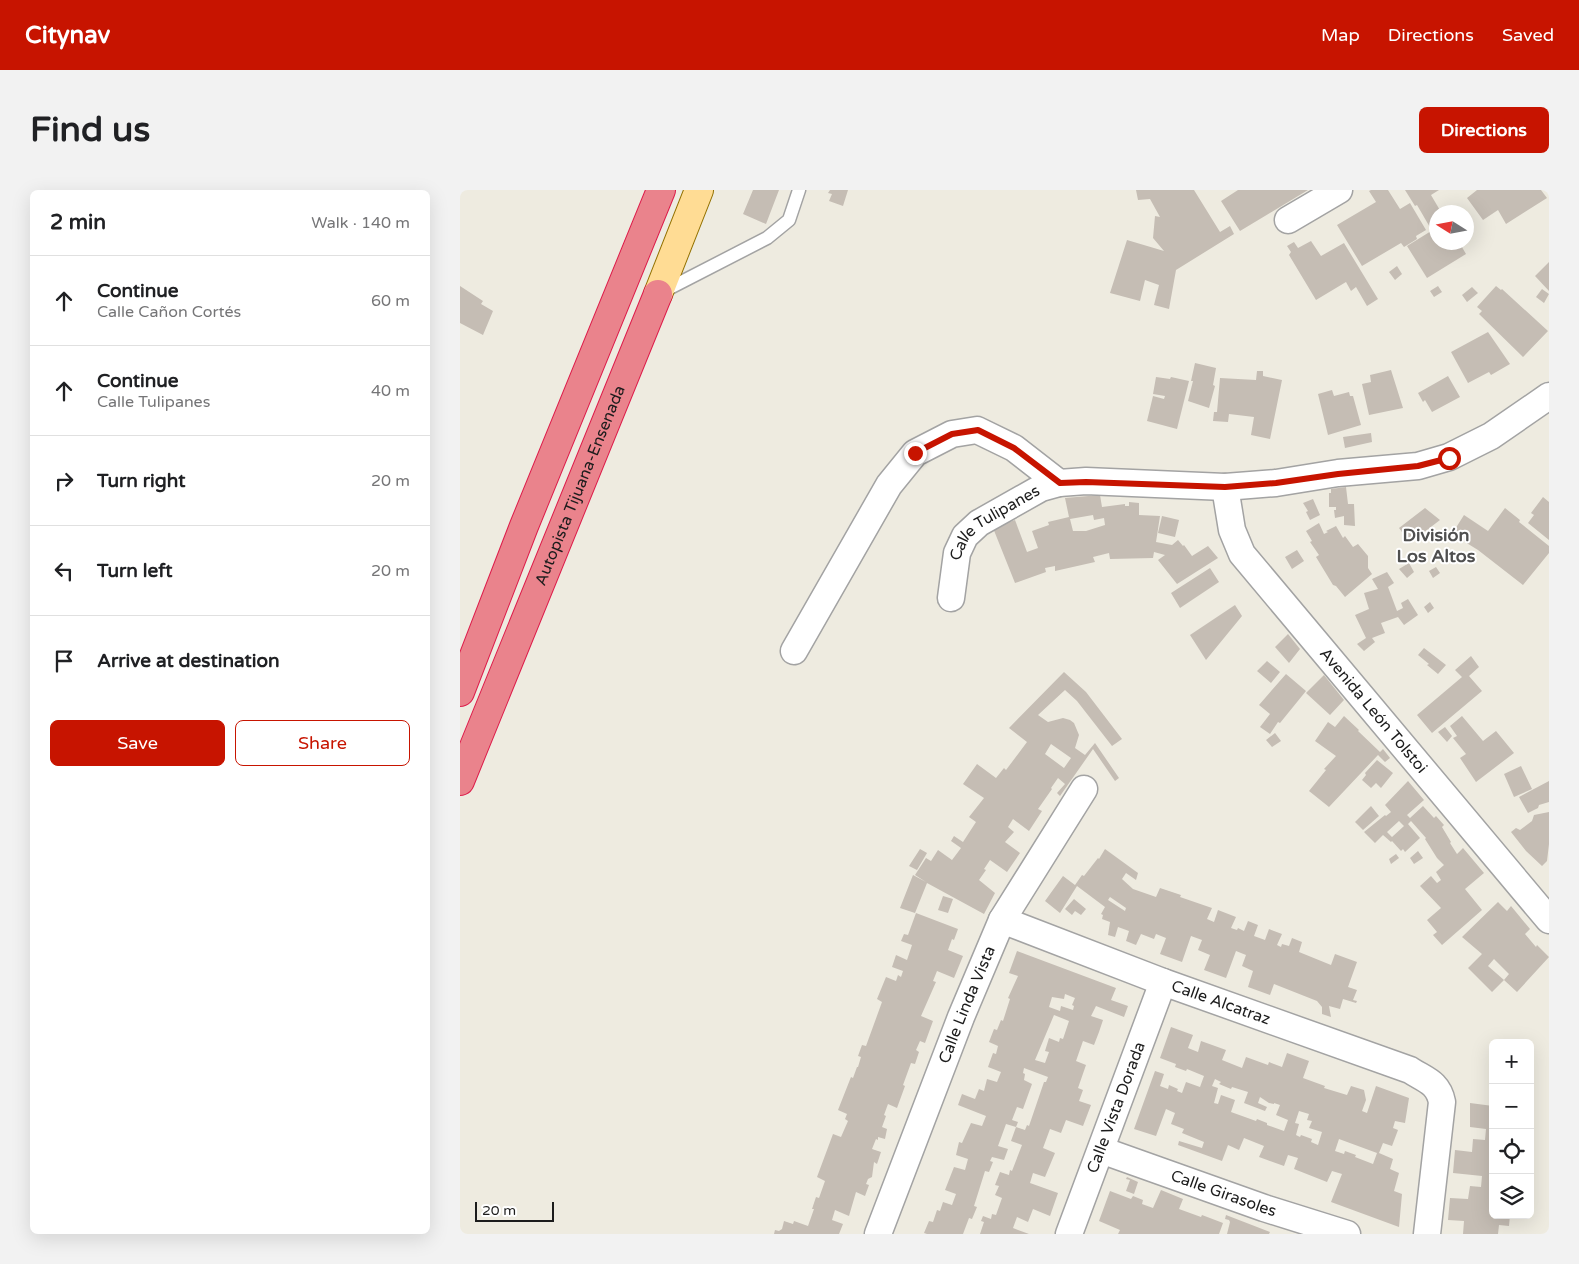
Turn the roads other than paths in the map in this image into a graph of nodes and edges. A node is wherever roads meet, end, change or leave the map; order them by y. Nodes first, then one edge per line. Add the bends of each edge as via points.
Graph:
1 (661, 190) edge
2 (699, 190) edge
3 (799, 190) edge
4 (1339, 190) edge
5 (1288, 220) dead end
6 (658, 294) junction
7 (1549, 396) edge
8 (1060, 483) junction
9 (1225, 487) junction
10 (950, 598) dead end
11 (794, 652) dead end
12 (460, 692) edge
13 (460, 781) edge
14 (1084, 789) dead end
15 (1002, 920) junction
16 (1549, 920) edge
17 (1163, 982) junction
18 (1101, 1150) junction
19 (878, 1234) edge
20 (1069, 1234) edge
21 (1347, 1234) edge
22 (1427, 1234) edge

1 - 12 highway
2 - 6 main road, Autopista Tijuana-Ensenada
3 - 6 lane via 789,220 766,238
4 - 5 street
6 - 13 highway, Autopista Tijuana-Ensenada
7 - 9 street, Calle Tulipanes via 1491,436 1449,458 1418,466
8 - 9 street, Calle Tulipanes
8 - 10 street, Calle Tulipanes via 1041,488 979,523 965,536 957,553
8 - 11 street via 1014,448 978,430 952,434 915,453 889,484
9 - 16 street, Avenida León Tolstoi via 1232,530 1242,554
14 - 15 street, Calle Linda Vista
15 - 17 street, Calle Alcatraz
15 - 19 street, Calle Linda Vista via 961,1017
17 - 18 street, Calle Vista Dorada
17 - 22 street, Calle Alcatraz via 1410,1070 1437,1086 1442,1102
18 - 20 street, Calle Vista Dorada
18 - 21 street, Calle Girasoles

